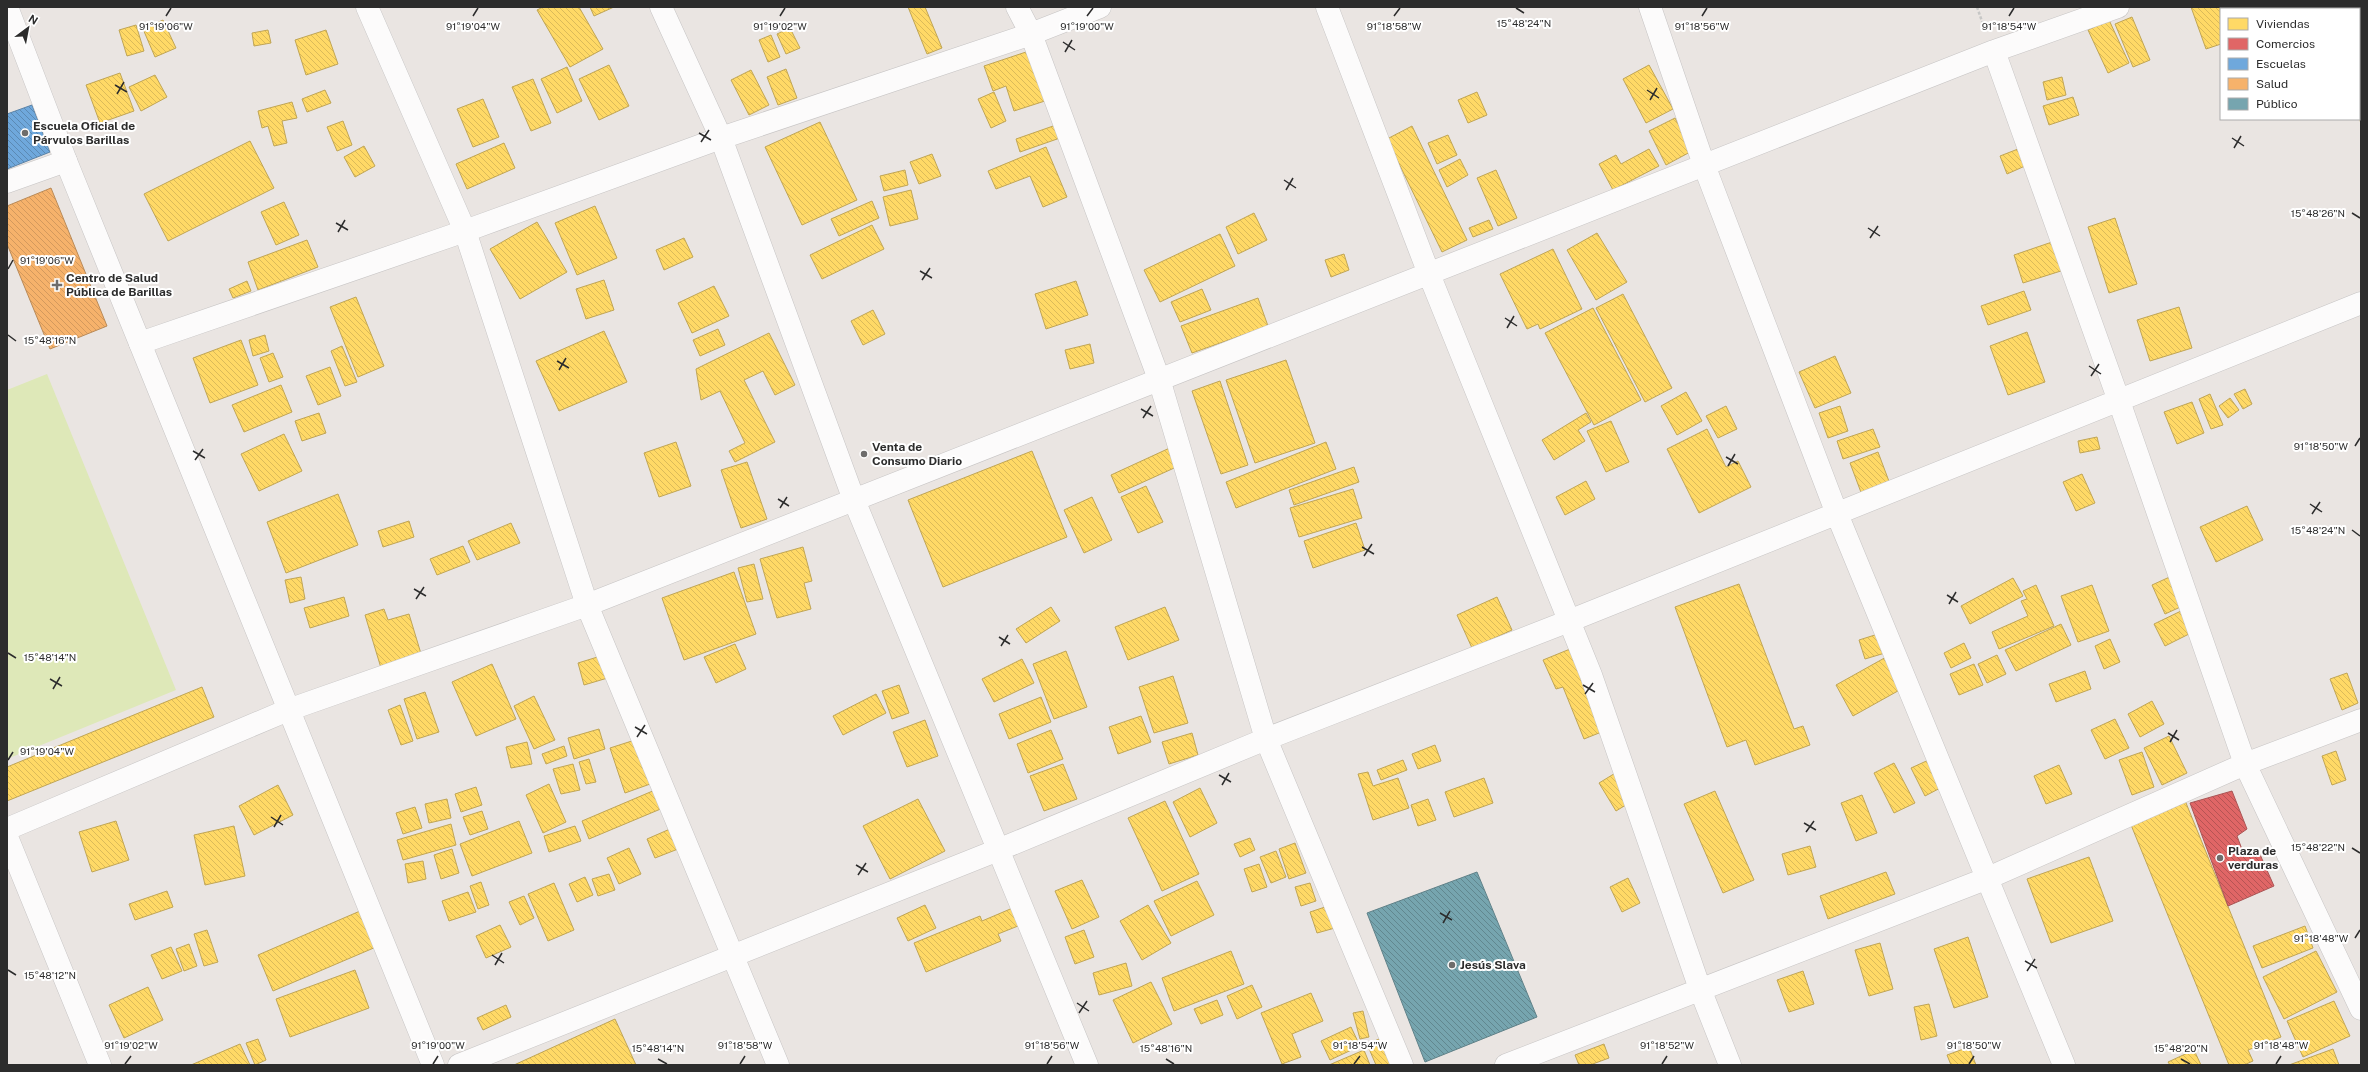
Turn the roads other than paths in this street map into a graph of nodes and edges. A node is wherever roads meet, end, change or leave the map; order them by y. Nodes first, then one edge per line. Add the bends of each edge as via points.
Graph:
1 (7, 7) edge
2 (367, 7) edge
3 (661, 7) edge
4 (1017, 7) edge
5 (1100, 7) edge
6 (1327, 7) edge
7 (1650, 7) edge
8 (2118, 7) edge
9 (1031, 34) junction
10 (1994, 51) junction
11 (721, 138) junction
12 (66, 161) junction
13 (1704, 166) junction
14 (7, 182) edge
15 (465, 232) junction
16 (1429, 274) junction
17 (2361, 303) edge
18 (140, 343) junction
19 (1160, 379) junction
20 (2120, 401) junction
21 (854, 500) junction
22 (1837, 514) junction
23 (587, 605) junction
24 (1569, 621) junction
25 (288, 710) junction
26 (2361, 720) edge
27 (1266, 739) junction
28 (2245, 764) junction
29 (7, 830) edge
30 (7, 837) edge
31 (998, 850) junction
32 (1988, 878) junction
33 (733, 957) junction
34 (1700, 989) junction
35 (2361, 1009) edge
36 (100, 1065) edge
37 (433, 1065) edge
38 (460, 1065) edge
39 (778, 1065) edge
40 (1087, 1065) edge
41 (1402, 1065) edge
42 (1506, 1065) edge
43 (1730, 1065) edge
44 (2064, 1065) edge

1 - 12 street
2 - 15 street
3 - 11 street
4 - 9 street
5 - 9 street
6 - 16 street
7 - 13 street
8 - 10 street
9 - 11 street
9 - 19 street
10 - 13 street
10 - 20 street
11 - 15 street
11 - 21 street
12 - 14 street
12 - 18 street
13 - 16 street
13 - 22 street
15 - 18 street
15 - 23 street
16 - 19 street
16 - 24 street
17 - 20 street
18 - 25 street
19 - 21 street
19 - 27 street
20 - 22 street
20 - 28 street
21 - 23 street
21 - 31 street
22 - 24 street
22 - 32 street
23 - 25 street
23 - 33 street
24 - 27 street
24 - 34 street via 1591,675
25 - 29 street
25 - 37 street
26 - 28 street
27 - 31 street
27 - 41 street
28 - 32 street
28 - 35 street
30 - 36 street
31 - 33 street
31 - 40 street
32 - 34 street
32 - 44 street
33 - 38 street
33 - 39 street
34 - 42 street
34 - 43 street

